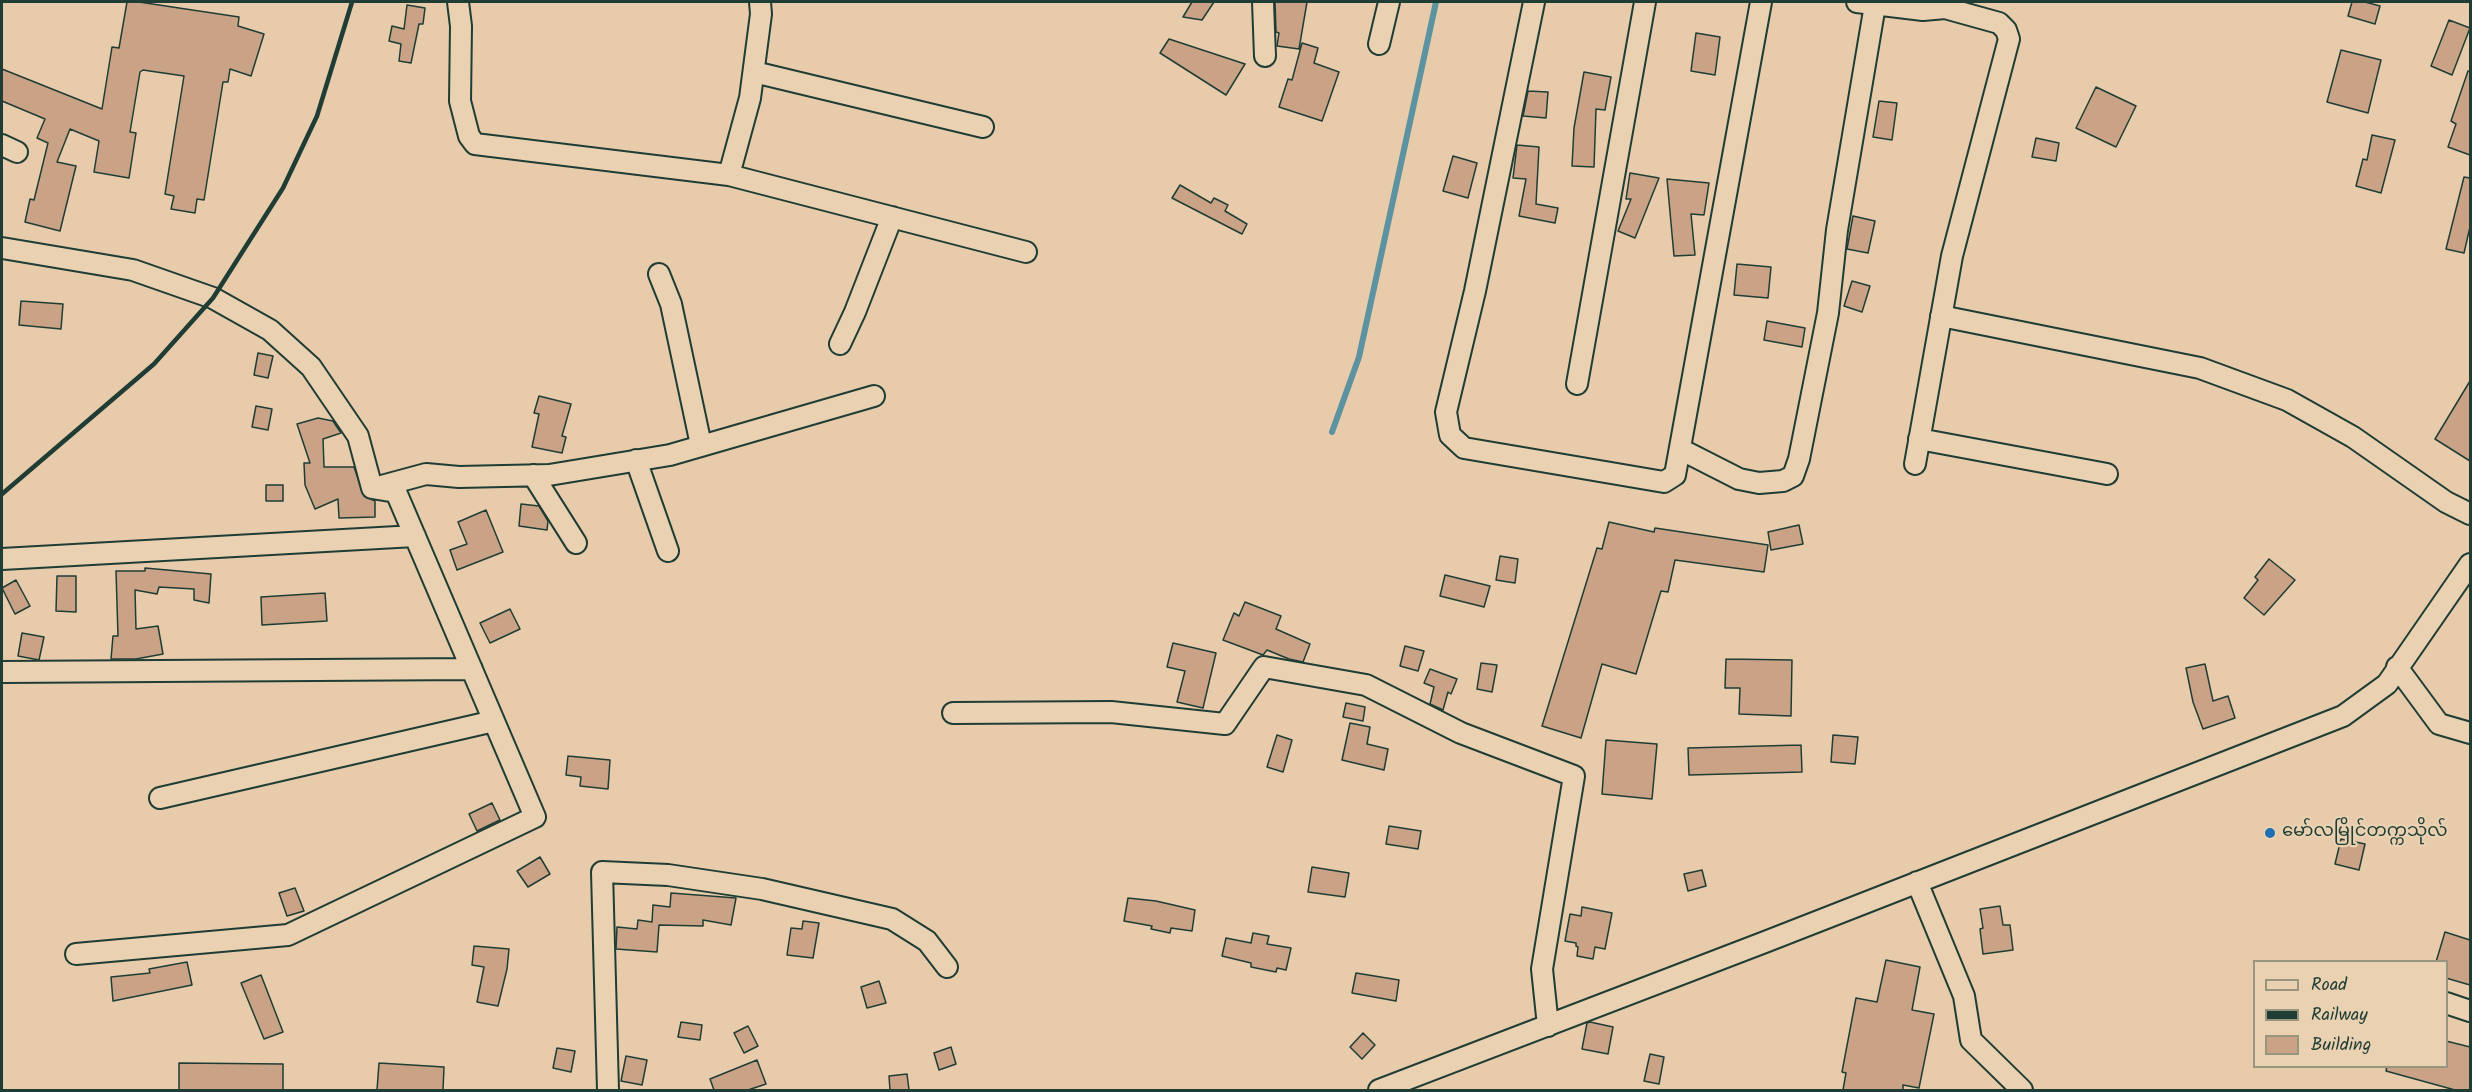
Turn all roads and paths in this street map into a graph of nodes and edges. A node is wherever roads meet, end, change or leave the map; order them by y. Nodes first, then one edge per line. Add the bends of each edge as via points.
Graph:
1 (458, 2) edge
2 (760, 2) edge
3 (1263, 2) edge
4 (1389, 2) edge
5 (1534, 2) edge
6 (1645, 2) edge
7 (1761, 2) edge
8 (1866, 3) edge
9 (1947, 4) edge
10 (1379, 44) dead end
11 (1265, 56) dead end
12 (754, 72) junction
13 (983, 127) dead end
14 (729, 175) junction
15 (892, 217) junction
16 (2, 248) edge
17 (1026, 252) dead end
18 (659, 274) dead end
19 (1941, 316) junction
20 (840, 344) dead end
21 (1577, 384) dead end
22 (874, 396) dead end
23 (1919, 439) junction
24 (701, 445) junction
25 (1680, 450) junction
26 (636, 460) junction
27 (1915, 464) dead end
28 (2107, 474) dead end
29 (533, 475) junction
30 (372, 488) junction
31 (2470, 514) edge
32 (415, 536) junction
33 (576, 543) dead end
34 (668, 551) dead end
35 (2, 559) edge
36 (2470, 564) edge
37 (2397, 667) junction
38 (472, 669) junction
39 (2, 672) edge
40 (953, 713) dead end
41 (494, 721) junction
42 (2470, 733) edge
43 (160, 798) dead end
44 (1917, 882) junction
45 (76, 954) dead end
46 (947, 967) dead end
47 (2448, 1004) edge
48 (2470, 1011) edge
49 (1548, 1026) junction
50 (608, 1090) edge
51 (1379, 1090) edge
52 (2022, 1090) edge

1 - 14 street via 460,101 469,136 475,144
2 - 12 street
3 - 11 street
4 - 10 street
5 - 25 street via 1446,412 1450,435 1464,448 1664,482 1675,475
6 - 21 street
7 - 25 street
8 - 9 street via 1923,10
8 - 25 street via 1828,313 1793,476 1759,483 1739,479
9 - 19 street via 1999,23 2007,30 2009,39 1952,256
12 - 13 street
12 - 14 street
14 - 15 street
15 - 17 street
15 - 20 street
16 - 30 street via 133,270 213,298 270,330 311,367 358,436
18 - 24 street via 671,304
19 - 23 street
19 - 31 street via 2199,368 2287,400 2353,437 2446,502
22 - 24 street
23 - 27 street
23 - 28 street
24 - 26 street
26 - 29 street
26 - 34 street
29 - 30 street via 426,474
29 - 33 street
30 - 32 street via 396,492
32 - 35 street
32 - 38 street
36 - 37 street
37 - 42 street via 2439,724
37 - 44 street via 2387,684 2343,716
38 - 39 street
38 - 41 street
40 - 49 street via 1110,712 1225,724 1264,667 1366,685 1461,733 1575,776 1542,969
41 - 43 street
41 - 45 street via 535,817 288,935
44 - 49 street
44 - 52 street via 1964,996 1971,1040
46 - 50 street via 927,941 892,919 762,889 668,875 602,872
47 - 48 street
49 - 51 street

